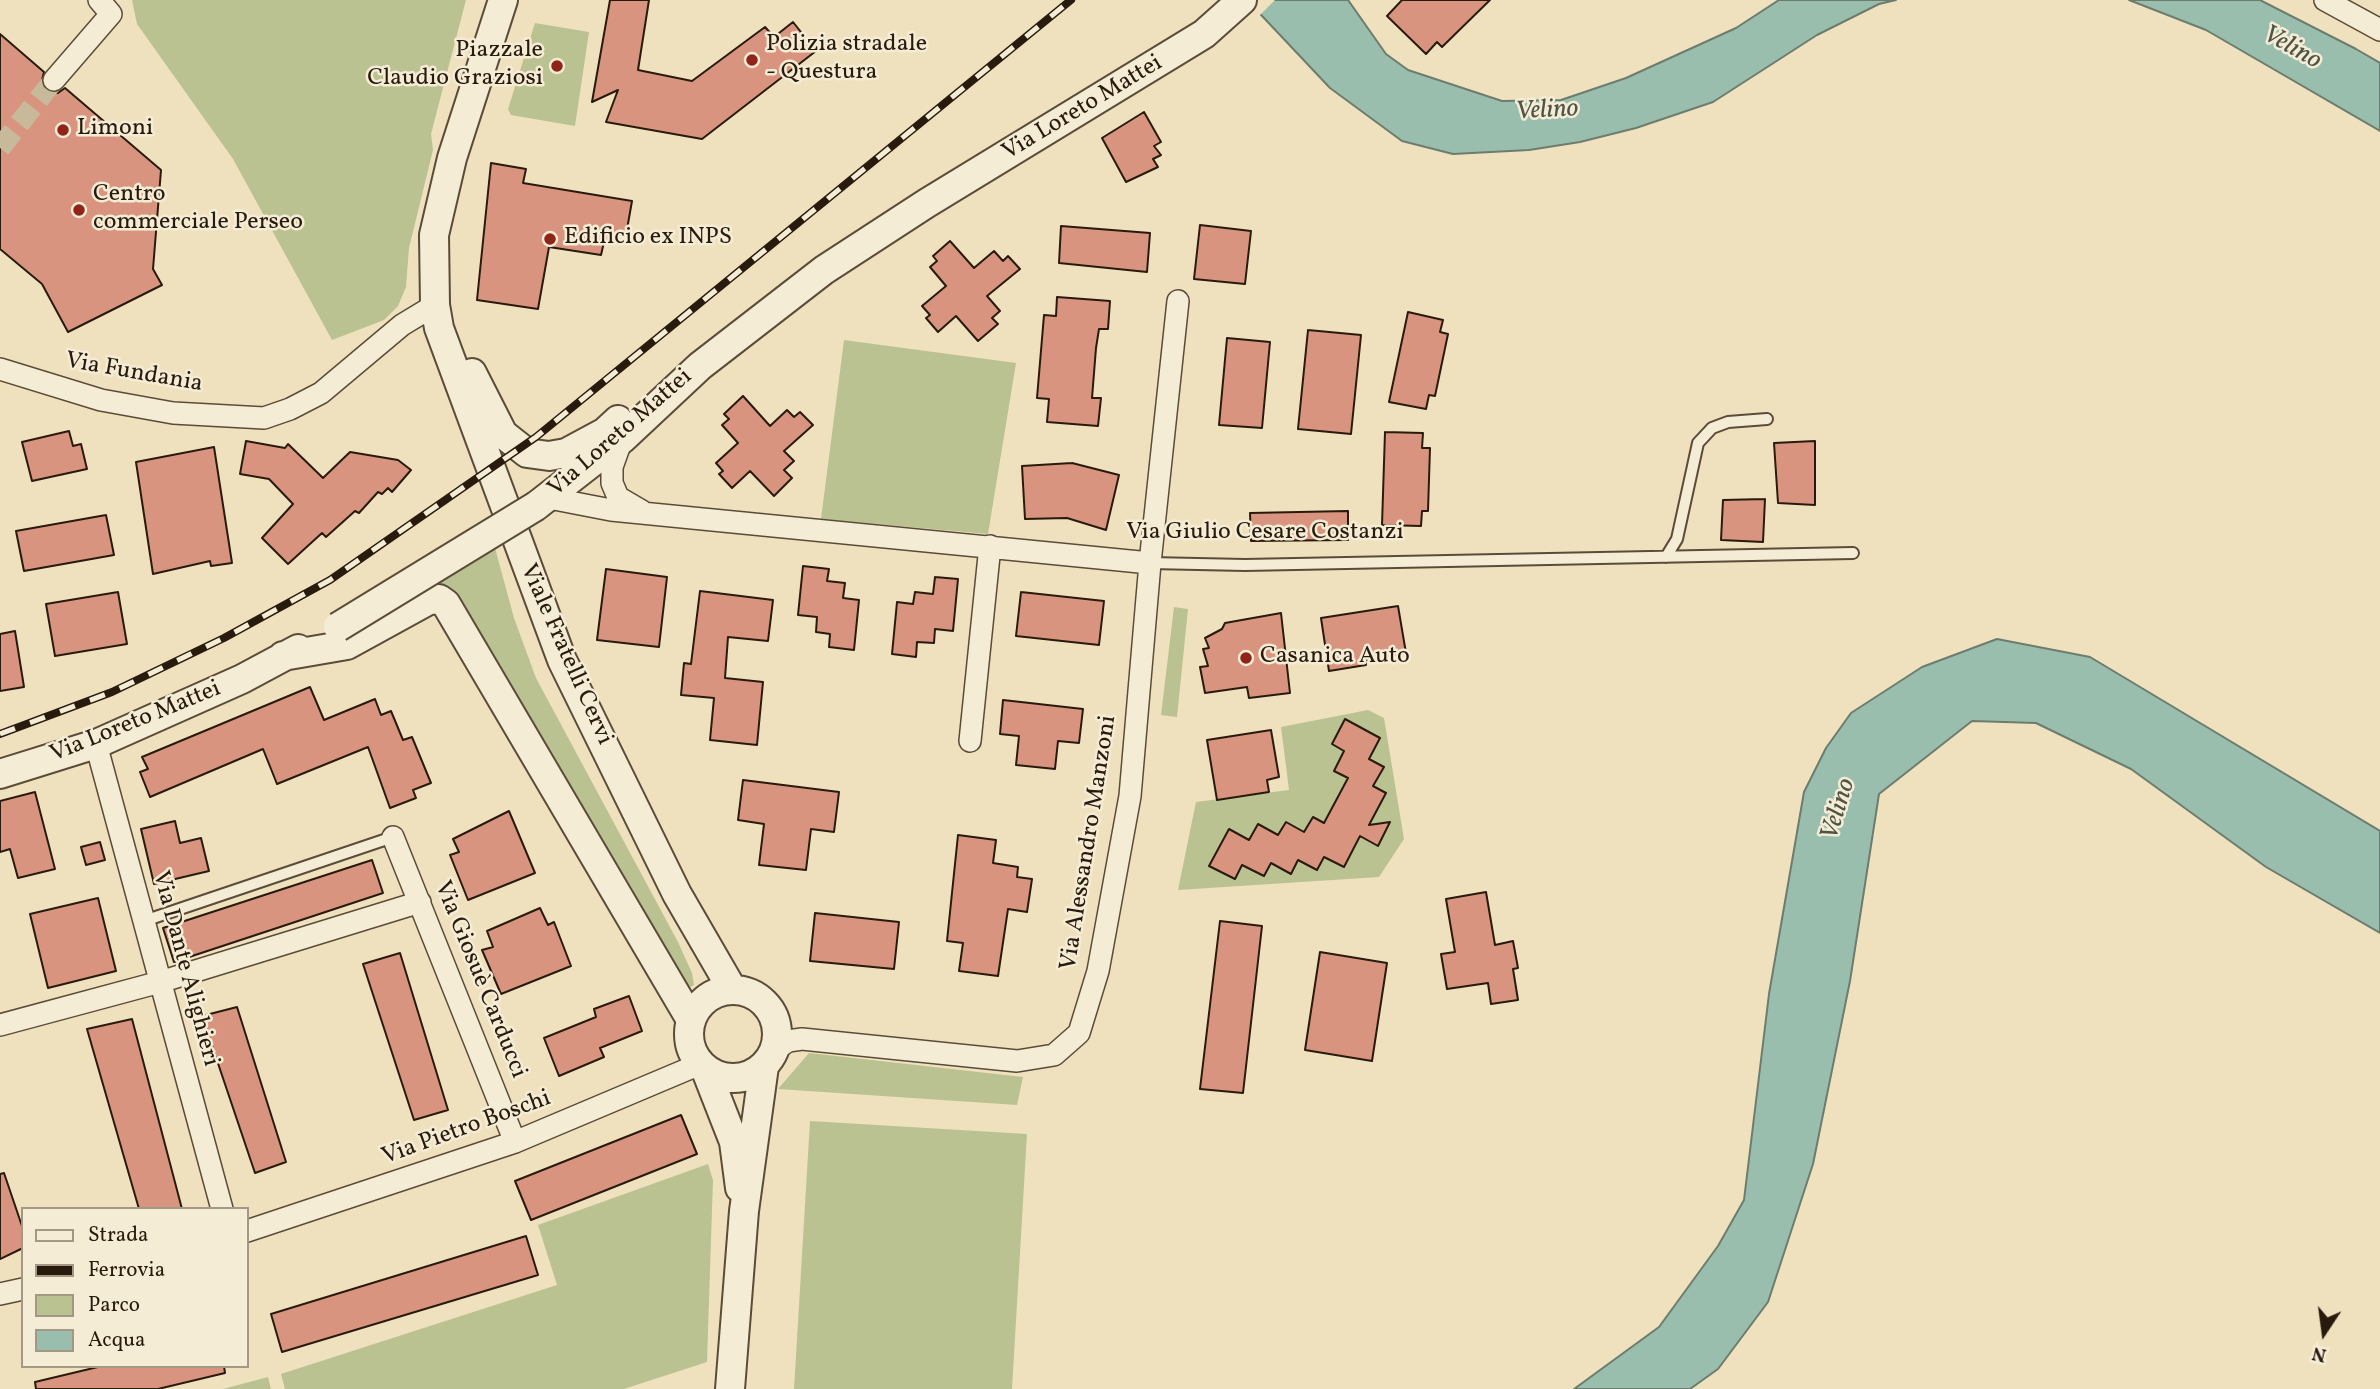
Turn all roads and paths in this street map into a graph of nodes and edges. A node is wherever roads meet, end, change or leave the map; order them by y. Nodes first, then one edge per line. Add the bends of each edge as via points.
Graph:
1 (99, 0) edge
2 (503, 0) edge
3 (1242, 0) edge
4 (2325, 0) edge
5 (2380, 30) edge
6 (54, 80) tunnel mouth
7 (453, 158) junction
8 (1178, 301) dead end
9 (435, 305) junction
10 (700, 366) junction
11 (0, 369) edge
12 (1767, 419) dead end
13 (622, 439) junction
14 (543, 502) junction
15 (644, 512) junction
16 (990, 546) junction
17 (1853, 553) dead end
18 (1666, 557) junction
19 (1150, 563) junction
20 (284, 656) junction
21 (970, 741) dead end
22 (96, 744) junction
23 (0, 775) edge
24 (393, 837) joint
25 (420, 902) junction
26 (144, 921) junction
27 (160, 982) junction
28 (732, 989) junction
29 (691, 1020) junction
30 (0, 1025) edge
31 (769, 1058) junction
32 (703, 1066) junction
33 (515, 1142) junction
34 (221, 1207) edge
35 (744, 1211) junction
36 (248, 1231) edge
37 (21, 1289) edge
38 (0, 1294) edge
39 (730, 1389) edge

1 - 6 street via 111,14
2 - 7 street
3 - 10 street, Via Loreto Mattei via 1206,32 824,270
4 - 5 street
7 - 9 street, Viale Fratelli Cervi via 434,235
7 - 10 street via 445,248 452,309 475,383 512,443 537,455 566,453 606,432 654,383
8 - 19 street, Via Alessandro Manzoni
9 - 11 street, Via Fundania via 402,325 321,393 264,418 173,413 113,402
9 - 28 street, Viale Fratelli Cervi via 485,459 562,660 677,894
10 - 13 street, Via Loreto Mattei
12 - 18 lane via 1720,425 1698,443 1677,539
13 - 14 street, Via Loreto Mattei
13 - 15 street, Via Giulio Cesare Costanzi via 612,467 612,483 618,497
14 - 15 street
14 - 20 street, Via Loreto Mattei, bridge
15 - 16 street, Via Giulio Cesare Costanzi
16 - 19 street, Via Giulio Cesare Costanzi
16 - 21 street
17 - 18 lane, Via Giulio Cesare Costanzi
18 - 19 lane, Via Giulio Cesare Costanzi
19 - 31 street, Via Alessandro Manzoni via 1130,796 1098,971 1079,1033 1054,1055 1017,1061 802,1039 788,1041
20 - 22 street, Via Loreto Mattei
20 - 29 street via 347,645 429,600 446,604
22 - 23 street, Via Loreto Mattei
22 - 26 street, Via Dante Alighieri
24 - 25 street, Via Giosuè Carducci
24 - 26 lane
25 - 27 street
25 - 33 street, Via Giosuè Carducci
26 - 27 street, Via Dante Alighieri
27 - 30 street
27 - 34 street, Via Dante Alighieri
28 - 29 street via 706,998
28 - 31 street via 760,998 770,1008 777,1028
29 - 32 street via 688,1036
31 - 32 street via 738,1078 724,1077
31 - 35 street
32 - 33 street, Via Pietro Boschi
32 - 35 street via 734,1142
33 - 36 street, Via Pietro Boschi
35 - 39 street
37 - 38 street

